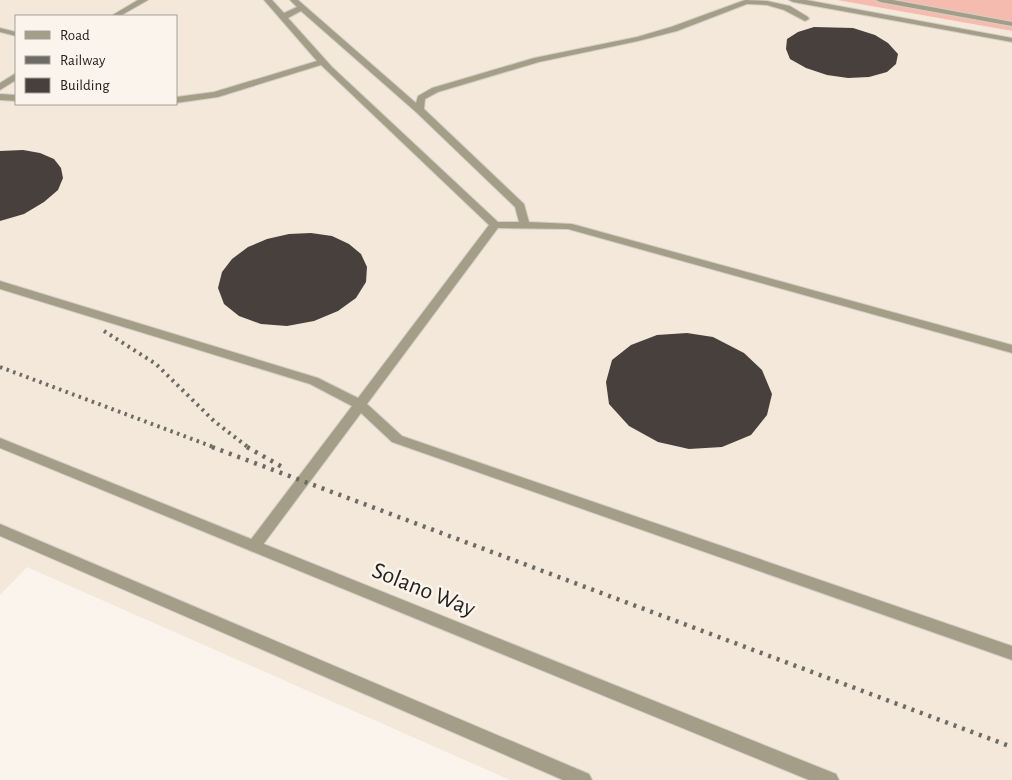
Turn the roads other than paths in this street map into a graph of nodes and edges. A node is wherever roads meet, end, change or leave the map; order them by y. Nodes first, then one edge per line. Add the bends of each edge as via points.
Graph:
1 (144, 0) edge
2 (261, 0) edge
3 (268, 0) edge
4 (294, 0) edge
5 (793, 0) edge
6 (880, 0) edge
7 (906, 2) edge
8 (302, 8) junction
9 (117, 15) edge
10 (284, 18) junction
11 (805, 19) dead end
12 (1012, 24) edge
13 (0, 30) edge
14 (15, 34) edge
15 (1012, 40) edge
16 (323, 62) junction
17 (15, 77) edge
18 (0, 87) edge
19 (0, 97) edge
20 (15, 98) edge
21 (178, 100) edge
22 (419, 110) junction
23 (495, 225) junction
24 (524, 226) junction
25 (0, 285) edge
26 (1012, 349) edge
27 (360, 405) junction
28 (0, 443) edge
29 (0, 530) edge
30 (254, 546) junction
31 (1012, 653) edge
32 (583, 780) edge
33 (830, 780) edge

1 - 9 street
2 - 3 street
3 - 10 street
4 - 8 street
5 - 15 street
6 - 7 street
7 - 12 street
8 - 10 street
8 - 22 street
10 - 16 street
11 - 22 street via 787,8 746,2 647,37 537,60 435,90 421,98
13 - 14 street
16 - 21 street via 216,95
16 - 23 street
17 - 18 street
19 - 20 street
22 - 24 street via 520,206
23 - 24 street
23 - 27 street
24 - 26 street via 568,226
25 - 27 street via 314,381
27 - 30 street
27 - 31 street via 396,439
28 - 30 street, Solano Way
29 - 32 street
30 - 33 street, Solano Way

